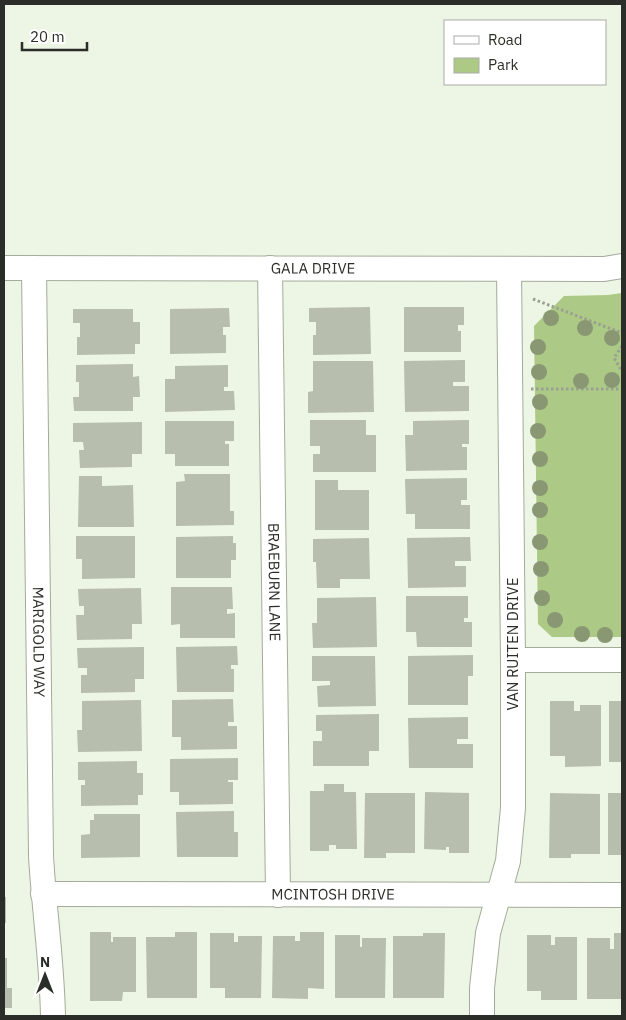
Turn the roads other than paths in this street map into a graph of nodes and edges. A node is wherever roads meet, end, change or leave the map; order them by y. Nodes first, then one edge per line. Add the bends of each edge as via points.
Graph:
1 (622, 266) edge
2 (4, 268) edge
3 (34, 268) junction
4 (270, 268) junction
5 (509, 269) junction
6 (513, 660) junction
7 (622, 660) edge
8 (43, 894) junction
9 (278, 895) junction
10 (499, 895) junction
11 (622, 895) edge
12 (53, 1016) edge
13 (482, 1016) edge

1 - 5 street, GALA DRIVE via 604,269
2 - 3 street, GALA DRIVE
3 - 4 street, GALA DRIVE
3 - 8 street, MARIGOLD WAY
4 - 5 street, GALA DRIVE
4 - 9 street, BRAEBURN LANE
5 - 6 street, VAN RUITEN DRIVE
6 - 7 street
6 - 10 street, VAN RUITEN DRIVE via 513,808 508,861
8 - 9 street, MCINTOSH DRIVE
8 - 12 street, MARIGOLD WAY
9 - 10 street, MCINTOSH DRIVE
10 - 11 street, MCINTOSH DRIVE
10 - 13 street, VAN RUITEN DRIVE via 488,933

